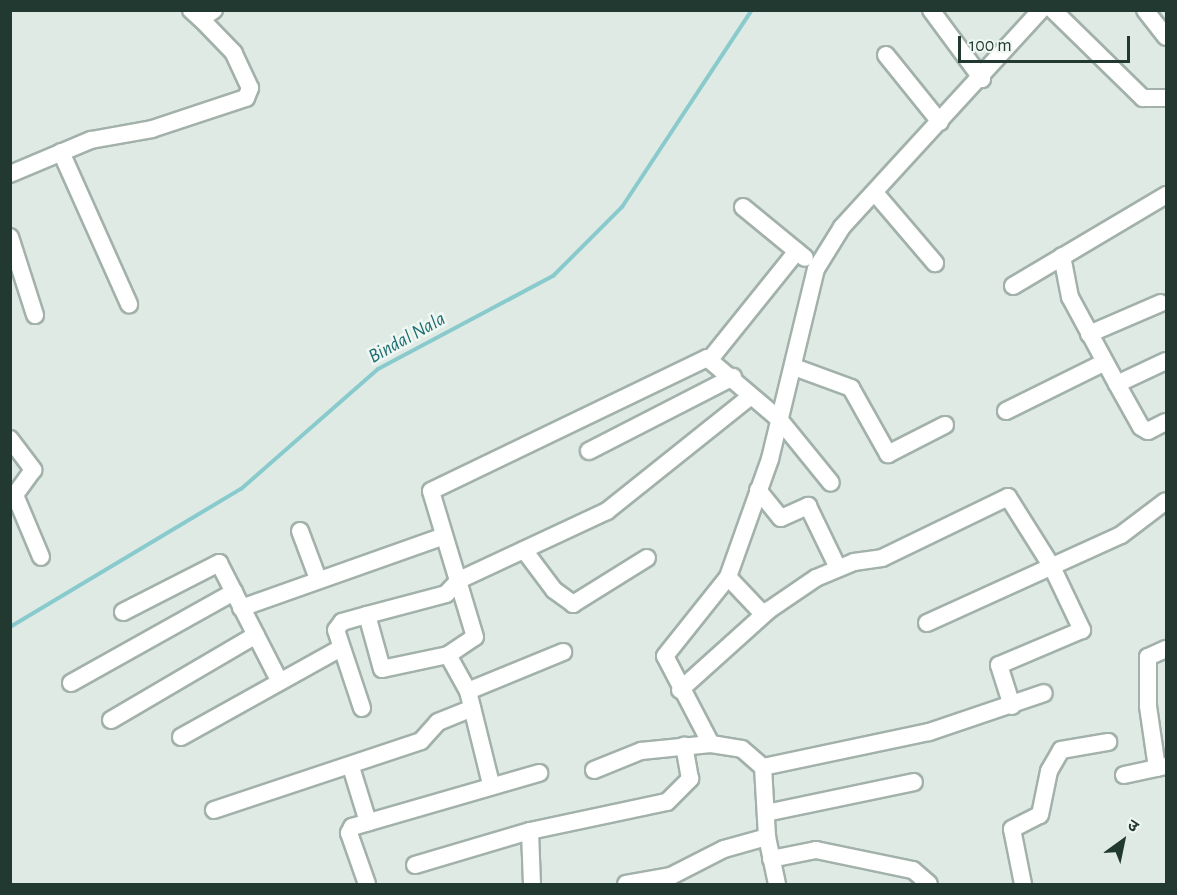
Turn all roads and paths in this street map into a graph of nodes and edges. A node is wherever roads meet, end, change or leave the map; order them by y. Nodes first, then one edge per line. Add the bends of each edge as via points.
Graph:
1 (1041, 10) edge
2 (1053, 10) edge
3 (1145, 10) edge
4 (935, 12) edge
5 (202, 13) edge
6 (1167, 37) edge
7 (886, 55) dead end
8 (982, 79) junction
9 (1167, 98) edge
10 (940, 122) junction
11 (61, 152) junction
12 (10, 174) edge
13 (876, 194) junction
14 (1167, 195) edge
15 (743, 207) dead end
16 (10, 237) edge
17 (797, 251) junction
18 (1062, 256) junction
19 (935, 264) dead end
20 (816, 269) junction
21 (1013, 286) dead end
22 (129, 304) dead end
23 (1165, 306) edge
24 (35, 315) dead end
25 (1089, 334) junction
26 (711, 358) junction
27 (1167, 361) edge
28 (1105, 362) junction
29 (794, 367) junction
30 (733, 377) junction
31 (1117, 384) junction
32 (750, 397) junction
33 (1006, 411) dead end
34 (779, 419) junction
35 (1167, 422) edge
36 (945, 425) dead end
37 (10, 439) edge
38 (590, 451) dead end
39 (831, 483) dead end
40 (758, 490) junction
41 (1167, 501) edge
42 (300, 531) dead end
43 (442, 537) junction
44 (524, 550) junction
45 (41, 557) dead end
46 (646, 558) dead end
47 (1052, 567) junction
48 (838, 568) junction
49 (728, 577) junction
50 (318, 579) junction
51 (459, 580) junction
52 (234, 592) junction
53 (241, 608) junction
54 (123, 612) dead end
55 (764, 614) junction
56 (367, 615) junction
57 (927, 623) dead end
58 (256, 635) junction
59 (341, 648) junction
60 (1167, 649) edge
61 (563, 652) dead end
62 (448, 656) junction
63 (279, 680) junction
64 (71, 683) dead end
65 (680, 690) junction
66 (468, 692) junction
67 (1044, 693) dead end
68 (1012, 706) junction
69 (362, 708) dead end
70 (472, 708) junction
71 (111, 720) dead end
72 (181, 736) dead end
73 (1108, 742) dead end
74 (711, 744) junction
75 (684, 746) junction
76 (351, 767) junction
77 (763, 767) junction
78 (1162, 767) edge
79 (594, 770) dead end
80 (539, 773) dead end
81 (1124, 775) dead end
82 (914, 782) dead end
83 (490, 784) junction
84 (214, 810) dead end
85 (766, 813) junction
86 (368, 822) junction
87 (530, 831) junction
88 (767, 837) junction
89 (771, 859) junction
90 (415, 865) dead end
91 (367, 885) edge
92 (532, 885) edge
93 (626, 885) edge
94 (777, 885) edge
95 (929, 885) edge
96 (1023, 885) edge

1 - 8 street
2 - 9 street via 1143,98
3 - 6 street
4 - 8 street
5 - 11 street via 234,53 249,95
7 - 10 street
8 - 10 street
10 - 13 street
11 - 12 street
11 - 22 street
13 - 19 street
13 - 20 street via 842,227
14 - 18 street
15 - 17 street
16 - 24 street
17 - 20 street
17 - 26 street
18 - 21 street
18 - 25 street via 1066,287
20 - 29 street
23 - 25 street
25 - 28 street
26 - 30 street
26 - 43 street via 434,489
27 - 31 street
28 - 31 street
28 - 33 street
29 - 34 street
29 - 36 street via 851,388 888,454
30 - 32 street
30 - 38 street
31 - 35 street via 1141,428 1148,431
32 - 34 street
32 - 44 street via 616,505
34 - 39 street
34 - 40 street
37 - 45 street via 33,470 15,495
40 - 48 street via 781,518 808,506
40 - 49 street
41 - 47 street via 1121,536
42 - 50 street
43 - 50 street
43 - 51 street
44 - 46 street via 554,590 573,604
44 - 51 street
47 - 48 street via 1008,497 882,558
47 - 57 street
47 - 68 street via 1082,630 999,665
48 - 55 street
49 - 55 street
49 - 65 street via 665,656
50 - 53 street
51 - 56 street via 446,594
51 - 62 street via 475,637
52 - 53 street
52 - 54 street via 220,564 213,562
52 - 64 street
53 - 58 street
55 - 65 street
56 - 59 street via 339,625
56 - 62 street via 382,669
58 - 63 street
58 - 71 street
59 - 63 street
59 - 69 street
60 - 78 street via 1148,657 1148,706
61 - 66 street
62 - 66 street
63 - 72 street
65 - 74 street
66 - 70 street
67 - 68 street
68 - 77 street via 929,732
70 - 76 street via 438,722 421,741
70 - 83 street
73 - 96 street via 1061,750 1049,771 1040,815 1012,829
74 - 75 street
74 - 77 street via 742,749
75 - 79 street via 641,751
75 - 87 street via 689,781 667,802
76 - 84 street
76 - 86 street
77 - 85 street
78 - 81 street
80 - 83 street
82 - 85 street
83 - 86 street
85 - 88 street
86 - 91 street via 349,832
87 - 90 street
87 - 92 street
88 - 89 street
88 - 93 street via 724,849 671,876
89 - 94 street
89 - 95 street via 816,850 913,870

